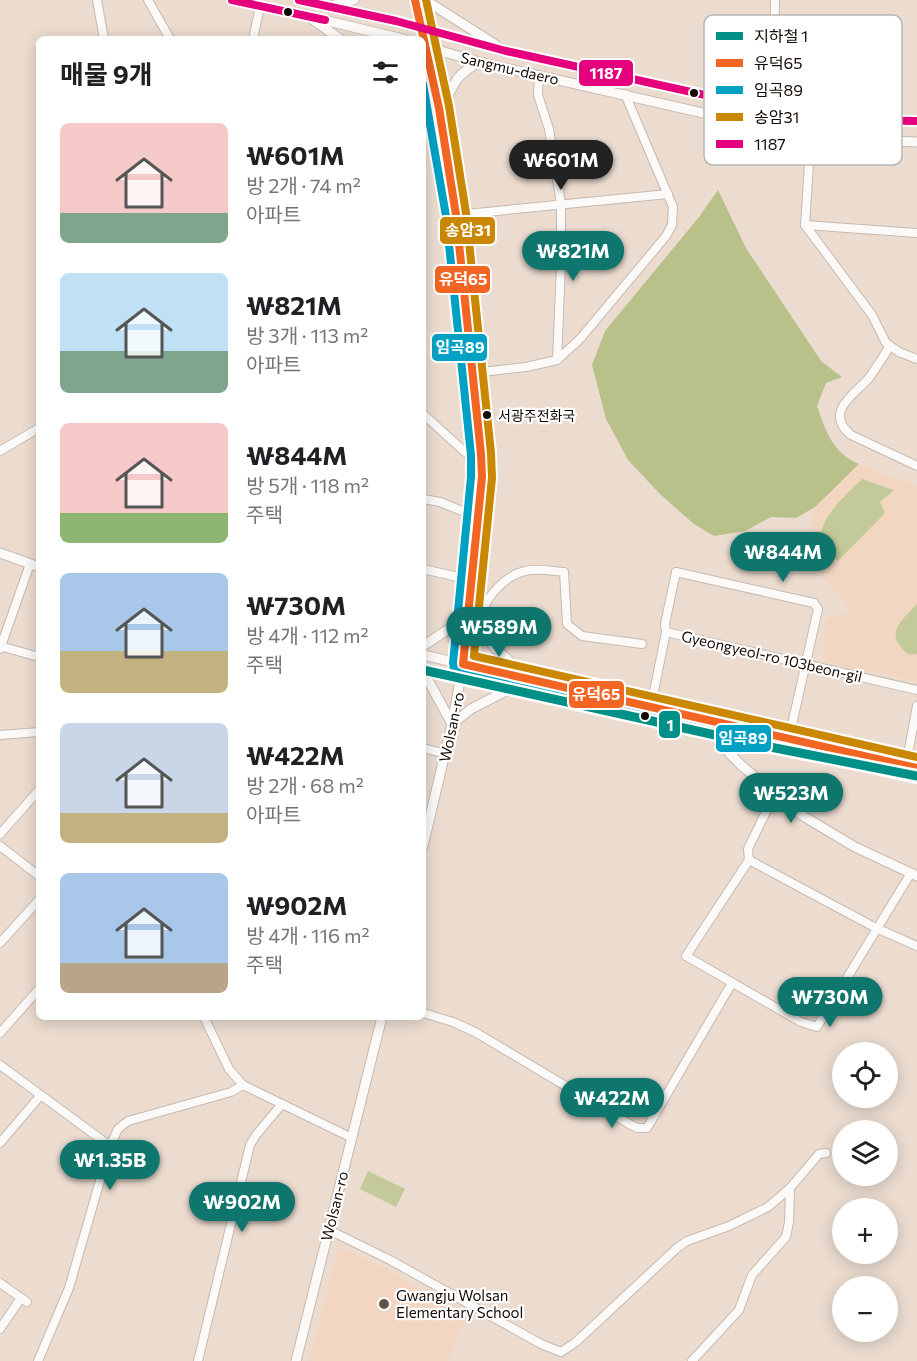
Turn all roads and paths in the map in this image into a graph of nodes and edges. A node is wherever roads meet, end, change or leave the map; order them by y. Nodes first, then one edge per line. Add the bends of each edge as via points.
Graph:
1 (97, 0) edge
2 (148, 0) edge
3 (232, 0) edge
4 (299, 0) edge
5 (415, 0) edge
6 (424, 0) edge
7 (775, 0) edge
8 (348, 1) edge
9 (260, 6) junction
10 (327, 6) junction
11 (775, 15) edge
12 (307, 16) junction
13 (420, 27) junction
14 (103, 36) edge
15 (168, 36) edge
16 (255, 36) edge
17 (336, 36) edge
18 (390, 36) edge
19 (422, 36) edge
20 (426, 47) edge
21 (506, 51) junction
22 (426, 54) edge
23 (479, 62) junction
24 (539, 75) junction
25 (625, 94) junction
26 (704, 95) edge
27 (426, 99) edge
28 (439, 108) junction
29 (704, 113) edge
30 (902, 121) edge
31 (917, 121) edge
32 (902, 141) edge
33 (917, 142) edge
34 (809, 165) edge
35 (668, 194) junction
36 (561, 204) junction
37 (456, 215) junction
38 (805, 225) junction
39 (917, 233) edge
40 (890, 346) junction
41 (917, 359) edge
42 (557, 360) junction
43 (473, 373) junction
44 (426, 417) edge
45 (36, 430) edge
46 (0, 451) edge
47 (481, 454) junction
48 (917, 466) edge
49 (426, 500) edge
50 (477, 517) junction
51 (0, 553) edge
52 (34, 565) edge
53 (426, 570) edge
54 (471, 580) junction
55 (468, 616) junction
56 (480, 632) junction
57 (666, 632) junction
58 (426, 644) edge
59 (642, 644) dead end
60 (1, 648) edge
61 (36, 656) edge
62 (426, 656) edge
63 (805, 663) junction
64 (463, 664) junction
65 (426, 676) edge
66 (529, 679) junction
67 (917, 690) edge
68 (651, 706) junction
69 (917, 706) edge
70 (720, 722) junction
71 (452, 724) junction
72 (36, 732) edge
73 (0, 735) edge
74 (789, 738) junction
75 (426, 749) edge
76 (446, 754) junction
77 (906, 765) junction
78 (917, 768) edge
79 (36, 793) edge
80 (775, 793) junction
81 (0, 834) edge
82 (426, 834) edge
83 (0, 846) edge
84 (749, 860) junction
85 (36, 874) edge
86 (914, 874) edge
87 (36, 903) edge
88 (876, 928) junction
89 (0, 943) edge
90 (917, 946) edge
91 (732, 983) junction
92 (36, 992) edge
93 (426, 1014) edge
94 (205, 1020) edge
95 (381, 1020) edge
96 (0, 1033) edge
97 (0, 1065) edge
98 (243, 1085) junction
99 (40, 1096) junction
100 (282, 1104) junction
101 (351, 1137) junction
102 (0, 1143) edge
103 (110, 1146) junction
104 (826, 1153) dead end
105 (790, 1188) junction
106 (329, 1230) junction
107 (390, 1260) junction
108 (391, 1271) dead end
109 (0, 1283) edge
110 (0, 1329) edge
111 (38, 1361) edge
112 (198, 1361) edge
113 (296, 1361) edge
114 (692, 1361) edge

1 - 14 street
2 - 15 street
3 - 9 street
4 - 10 street, Sangmu-daero
5 - 13 street, Wolsan-ro
6 - 21 street
7 - 11 street
8 - 10 street
9 - 12 street
9 - 16 street
10 - 13 street, Sangmu-daero
12 - 17 street
12 - 18 street
13 - 19 street, Wolsan-ro
13 - 21 street, Sangmu-daero
20 - 23 street, Sangmu-daero
21 - 26 street, Sangmu-daero
22 - 28 street, Wolsan-ro
23 - 24 street, Sangmu-daero
23 - 28 street via 456,80 448,99
24 - 25 street, Sangmu-daero
24 - 36 street via 538,95 549,129
25 - 29 street, Sangmu-daero
25 - 35 street
27 - 28 street
28 - 37 street, Wolsan-ro
30 - 31 street, Sangmu-daero
32 - 33 street, Sangmu-daero
34 - 38 street
35 - 36 street
35 - 42 street via 673,207 672,225 666,236 580,339
36 - 37 street
36 - 42 street
37 - 43 street, Wolsan-ro
38 - 39 street
38 - 40 street via 872,315
40 - 41 street
40 - 48 street via 869,377 843,404 840,419 850,435
42 - 43 street
43 - 47 street, Wolsan-ro
44 - 47 street via 465,452
45 - 46 street
47 - 50 street, Wolsan-ro
49 - 50 street
50 - 54 street, Wolsan-ro
51 - 52 street
52 - 60 street
53 - 54 street
54 - 55 street, Wolsan-ro
55 - 56 street
55 - 58 street
55 - 64 street, Wolsan-ro
56 - 59 street via 486,605 509,579 529,570 564,572 567,624 582,636
56 - 66 street
57 - 63 street, Gyeongyeol-ro 103beon-gil
57 - 63 street via 676,572 814,603 818,609
57 - 68 street, Gyeongyeol-ro 103beon-gil
60 - 61 street
62 - 64 street
63 - 67 street, Gyeongyeol-ro 103beon-gil
63 - 74 street
64 - 66 street
64 - 71 street, Wolsan-ro
65 - 71 street
66 - 68 street
66 - 71 street via 471,709
68 - 70 street
69 - 77 street
70 - 74 street
70 - 80 street via 730,754
71 - 76 street, Wolsan-ro
72 - 73 street
74 - 77 street
75 - 76 street
76 - 82 street, Wolsan-ro
77 - 78 street
79 - 81 street
80 - 84 street via 748,849
80 - 86 street via 803,816 855,847
83 - 85 street
84 - 88 street
84 - 91 street via 686,956
86 - 88 street
87 - 89 street
88 - 90 street
88 - 91 street via 817,1027
91 - 93 street via 647,1128 631,1125 475,1032
92 - 96 street
94 - 98 street via 229,1069
95 - 101 street, Wolsan-ro
97 - 99 street
98 - 100 street
98 - 103 street via 231,1092 128,1121 118,1129
99 - 102 street
99 - 103 street
100 - 101 street
100 - 112 street via 250,1145
101 - 106 street, Wolsan-ro
103 - 111 street via 69,1288
104 - 105 street via 819,1154
105 - 107 street via 757,1213 682,1244 561,1352
105 - 114 street via 786,1237 752,1275 740,1310
106 - 107 street
106 - 113 street, Wolsan-ro
107 - 108 street
109 - 110 street via 24,1300

